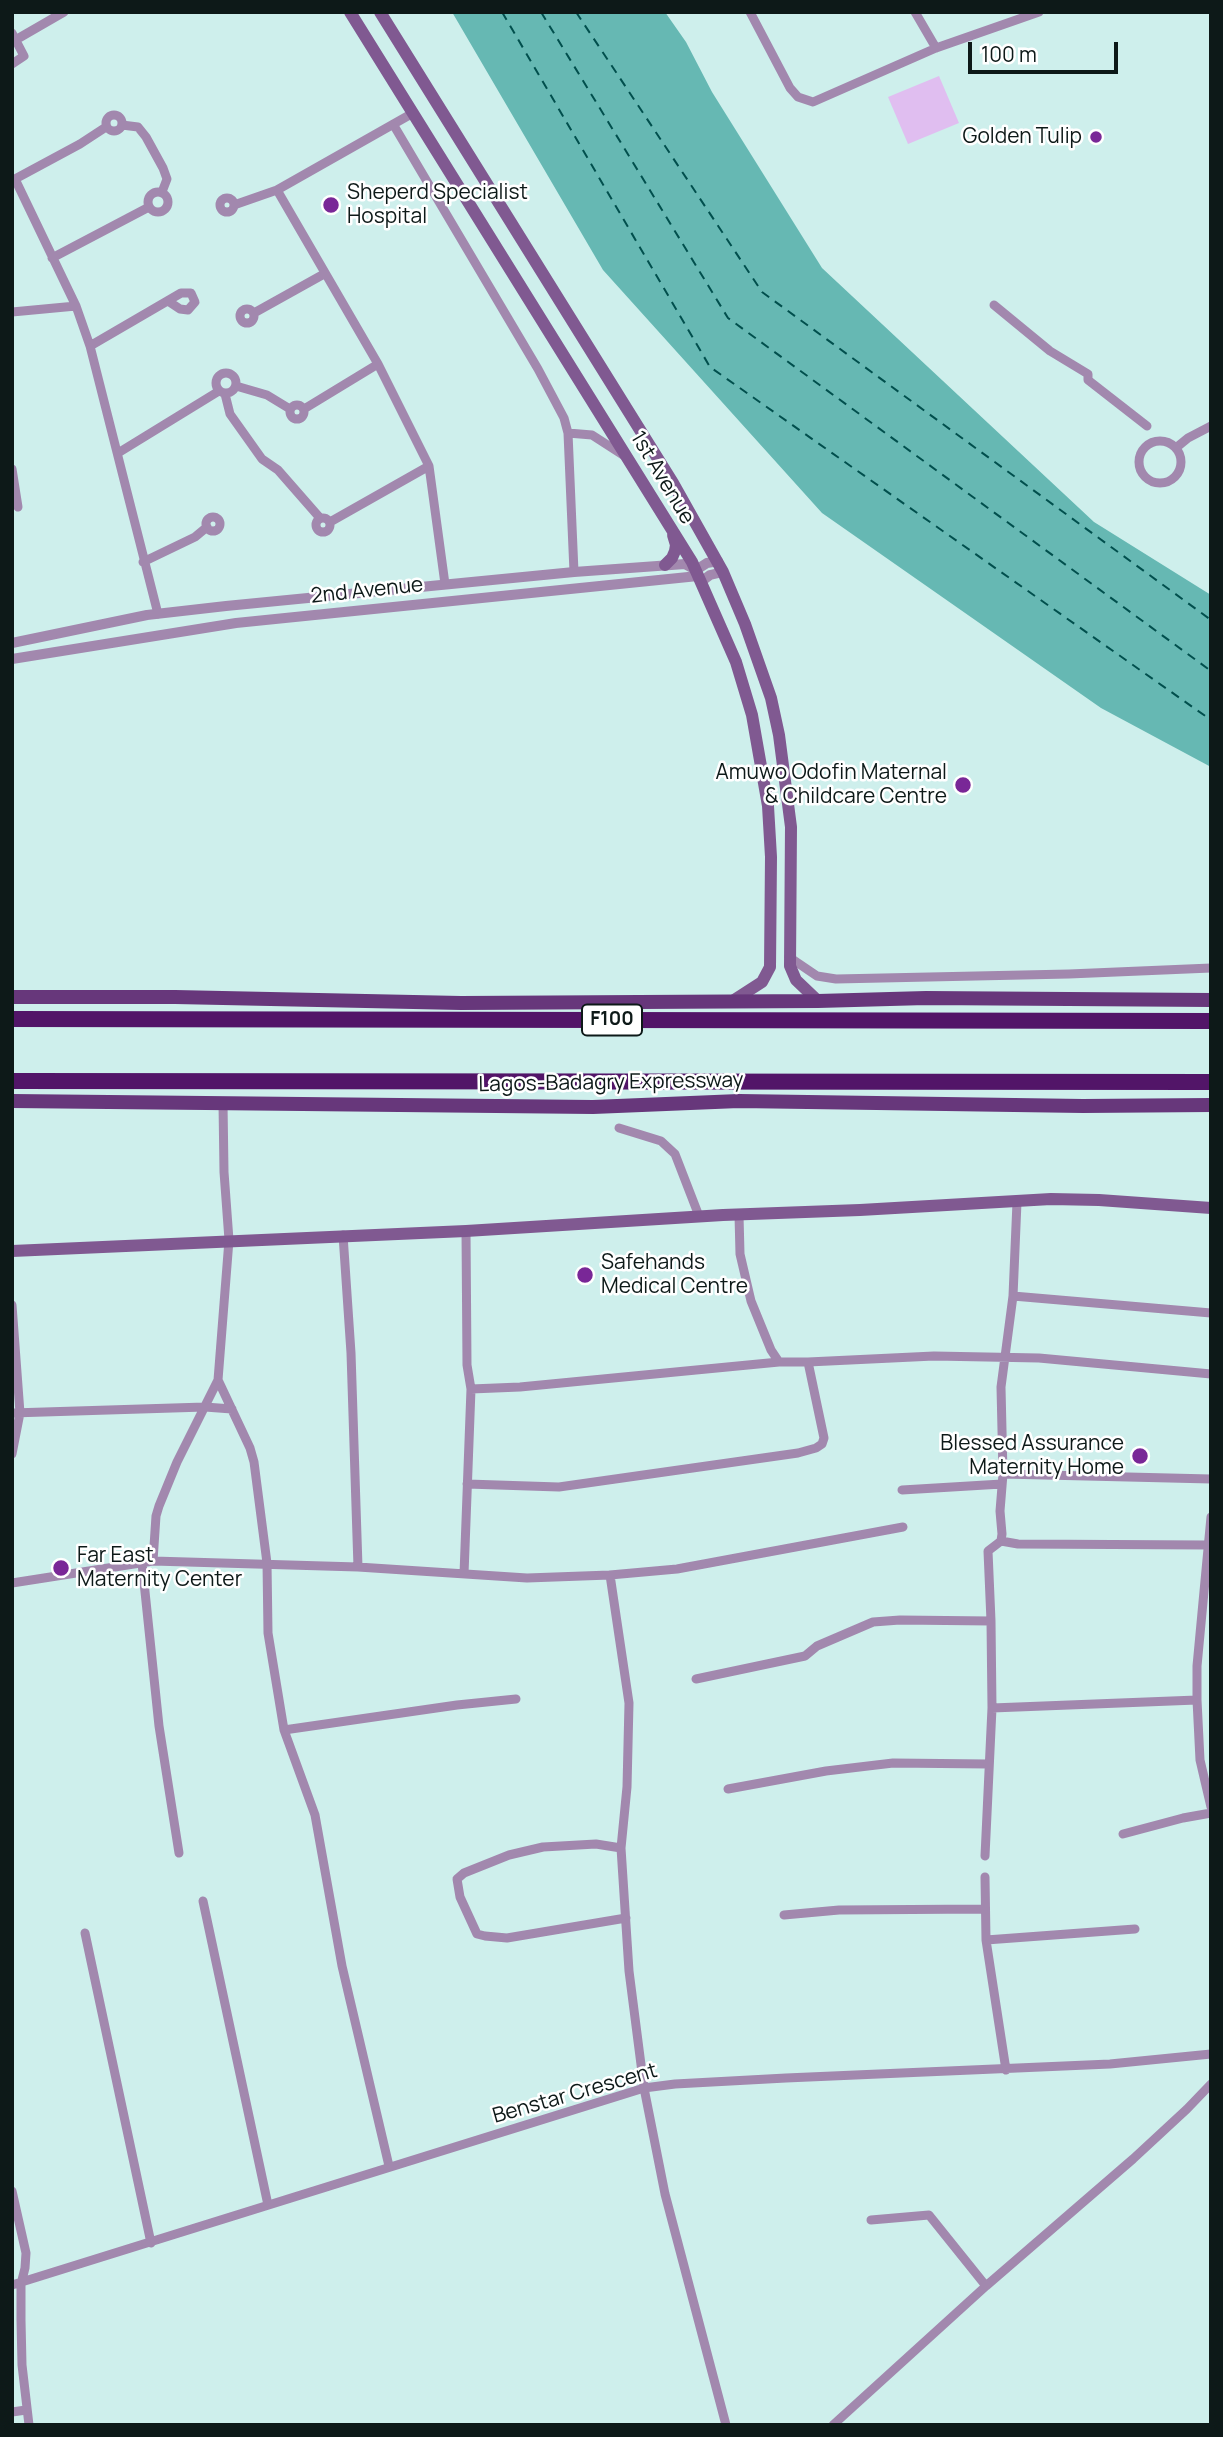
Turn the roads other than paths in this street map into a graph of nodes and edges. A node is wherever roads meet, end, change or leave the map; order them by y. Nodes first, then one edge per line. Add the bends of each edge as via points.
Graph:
1 (64, 12) edge
2 (350, 12) edge
3 (380, 12) edge
4 (750, 12) edge
5 (915, 12) edge
6 (1039, 12) edge
7 (14, 38) edge
8 (936, 48) junction
9 (12, 64) edge
10 (413, 113) junction
11 (393, 124) junction
12 (277, 190) junction
13 (162, 192) junction
14 (234, 205) dead end
15 (149, 207) junction
16 (52, 258) junction
17 (324, 274) junction
18 (167, 301) dead end
19 (994, 305) dead end
20 (76, 306) junction
21 (12, 312) edge
22 (254, 313) dead end
23 (90, 346) junction
24 (378, 364) junction
25 (236, 386) junction
26 (222, 392) junction
27 (1147, 426) dead end
28 (1211, 426) edge
29 (568, 433) junction
30 (1177, 447) junction
31 (118, 453) junction
32 (627, 457) junction
33 (429, 466) junction
34 (12, 469) edge
35 (18, 507) dead end
36 (206, 527) dead end
37 (671, 532) junction
38 (143, 562) junction
39 (665, 565) junction
40 (721, 567) junction
41 (574, 572) junction
42 (699, 575) junction
43 (445, 584) junction
44 (158, 614) junction
45 (12, 643) edge
46 (12, 659) edge
47 (789, 957) junction
48 (1211, 968) edge
49 (12, 997) edge
50 (1211, 1000) edge
51 (731, 1002) junction
52 (818, 1002) junction
53 (12, 1019) edge
54 (1211, 1021) edge
55 (12, 1080) edge
56 (1211, 1082) edge
57 (12, 1101) edge
58 (223, 1103) junction
59 (1211, 1105) edge
60 (619, 1128) dead end
61 (1017, 1202) junction
62 (1211, 1208) edge
63 (738, 1215) junction
64 (699, 1216) junction
65 (466, 1231) junction
66 (343, 1236) junction
67 (229, 1240) junction
68 (12, 1251) edge
69 (1013, 1296) junction
70 (12, 1306) edge
71 (1211, 1313) edge
72 (1004, 1358) junction
73 (779, 1362) junction
74 (808, 1362) junction
75 (1211, 1374) edge
76 (218, 1380) junction
77 (471, 1389) junction
78 (205, 1407) junction
79 (232, 1409) junction
80 (16, 1413) edge
81 (12, 1454) edge
82 (1002, 1479) junction
83 (1211, 1479) edge
84 (467, 1484) junction
85 (902, 1490) dead end
86 (1211, 1517) edge
87 (903, 1527) dead end
88 (1210, 1530) edge
89 (1001, 1541) junction
90 (1207, 1545) junction
91 (153, 1561) junction
92 (142, 1563) junction
93 (267, 1563) junction
94 (358, 1567) junction
95 (464, 1574) junction
96 (610, 1575) junction
97 (12, 1583) edge
98 (991, 1621) junction
99 (1211, 1651) edge
100 (1199, 1653) junction
101 (696, 1679) dead end
102 (516, 1699) dead end
103 (1197, 1700) junction
104 (992, 1708) junction
105 (284, 1730) junction
106 (988, 1764) junction
107 (728, 1789) dead end
108 (1211, 1807) edge
109 (1211, 1813) edge
110 (1123, 1834) dead end
111 (621, 1847) junction
112 (178, 1853) dead end
113 (985, 1856) dead end
114 (985, 1877) dead end
115 (203, 1901) dead end
116 (984, 1909) junction
117 (784, 1915) dead end
118 (625, 1918) junction
119 (1135, 1929) dead end
120 (85, 1933) dead end
121 (986, 1940) junction
122 (1211, 2054) edge
123 (1006, 2070) junction
124 (1211, 2084) edge
125 (644, 2088) junction
126 (389, 2166) junction
127 (12, 2191) edge
128 (268, 2205) junction
129 (871, 2220) dead end
130 (151, 2243) junction
131 (16, 2284) edge
132 (986, 2286) junction
133 (26, 2410) junction
134 (12, 2412) edge
135 (29, 2425) edge
136 (726, 2425) edge
137 (833, 2425) edge

1 - 7 street
2 - 10 main road, 1st Avenue
3 - 40 main road, 1st Avenue
4 - 8 street via 790,88 798,97 813,102
5 - 8 street
6 - 8 street
7 - 9 street via 24,56
10 - 11 street
10 - 32 main road, 1st Avenue
11 - 12 street
11 - 29 street via 538,369
12 - 14 street
12 - 17 street
13 - 15 street via 153,192
13 - 15 street via 168,197 163,211
13 - 16 street via 167,179 146,137 138,127 122,125 121,119 110,115 106,127 15,179
15 - 16 street
16 - 20 street
17 - 22 street
17 - 24 street
18 - 23 street
19 - 27 street via 1050,351 1088,374 1088,380
20 - 21 street
20 - 23 street
23 - 31 street
24 - 25 street via 304,409 294,405 290,410 267,395
24 - 33 street
25 - 26 street via 232,392
25 - 26 street via 236,379 224,373 216,384
26 - 31 street
26 - 33 street via 230,414 262,459 325,520
28 - 30 street
29 - 32 street via 592,435
29 - 41 street
30 - 30 street via 1161,440 1146,446 1138,461 1144,477 1159,484 1175,478 1182,463
31 - 38 street
32 - 37 main road, 1st Avenue
33 - 43 street
34 - 35 street
36 - 38 street
37 - 39 main road via 676,545
37 - 42 main road, 1st Avenue
38 - 44 street
39 - 41 street, 2nd Avenue
39 - 42 street, 2nd Avenue via 685,564
40 - 42 street, 2nd Avenue via 707,564
40 - 47 main road, 1st Avenue via 771,698 779,735 791,827
41 - 43 street, 2nd Avenue
42 - 46 street, 2nd Avenue via 236,623
42 - 51 main road, 1st Avenue via 736,662 752,715 770,824 770,967 762,982
43 - 44 street, 2nd Avenue
44 - 45 street, 2nd Avenue
47 - 48 street via 817,976 835,979
47 - 52 main road, 1st Avenue via 796,980
49 - 51 main road
50 - 52 main road
51 - 52 main road
53 - 54 highway, F100
55 - 56 highway, Lagos-Badagry Expressway
57 - 58 main road, Lagos-Badagry Expressway
58 - 59 main road, Lagos-Badagry Expressway
58 - 67 street
60 - 64 street via 661,1141 675,1154
61 - 62 main road via 1099,1200
61 - 63 main road
61 - 69 street
63 - 64 main road
63 - 73 street via 740,1254 751,1300
64 - 65 main road
65 - 66 main road
65 - 77 street
66 - 67 main road
66 - 94 street
67 - 68 main road
67 - 76 street
69 - 71 street
69 - 72 street
70 - 80 street
72 - 74 street
72 - 75 street
72 - 82 street
73 - 74 street
73 - 77 street
74 - 84 street via 824,1438 816,1448 559,1487
76 - 78 street
76 - 79 street
77 - 84 street
78 - 79 street
78 - 80 street
78 - 91 street via 159,1506
79 - 93 street via 254,1462
80 - 81 street
82 - 83 street
82 - 85 street
82 - 89 street
84 - 95 street
86 - 88 street
87 - 96 street via 677,1569
88 - 90 street
89 - 90 street
89 - 98 street via 988,1552
90 - 100 street
91 - 92 street
91 - 93 street
92 - 97 street
92 - 112 street
93 - 94 street
93 - 105 street via 268,1633
94 - 95 street
95 - 96 street via 527,1578
96 - 111 street via 629,1703
98 - 101 street via 873,1622 817,1646 805,1656
98 - 104 street
99 - 100 street
100 - 103 street
102 - 105 street
103 - 104 street
103 - 108 street via 1200,1760
104 - 106 street
105 - 126 street via 315,1815 342,1966
106 - 107 street via 893,1763
106 - 113 street
109 - 110 street
111 - 118 street
111 - 118 street via 543,1846 509,1855 457,1879 477,1934 485,1936 506,1938
114 - 116 street
115 - 128 street
116 - 117 street
116 - 121 street
118 - 125 street
119 - 121 street
120 - 130 street
121 - 123 street
122 - 123 street, Benstar Crescent
123 - 125 street, Benstar Crescent
124 - 132 street via 1133,2159
125 - 126 street, Benstar Crescent
125 - 136 street via 665,2194
126 - 128 street, Benstar Crescent
127 - 131 street via 26,2252 26,2268
128 - 130 street, Benstar Crescent
129 - 132 street via 929,2216
130 - 131 street, Benstar Crescent
131 - 133 street
132 - 137 street
133 - 134 street
133 - 135 street

